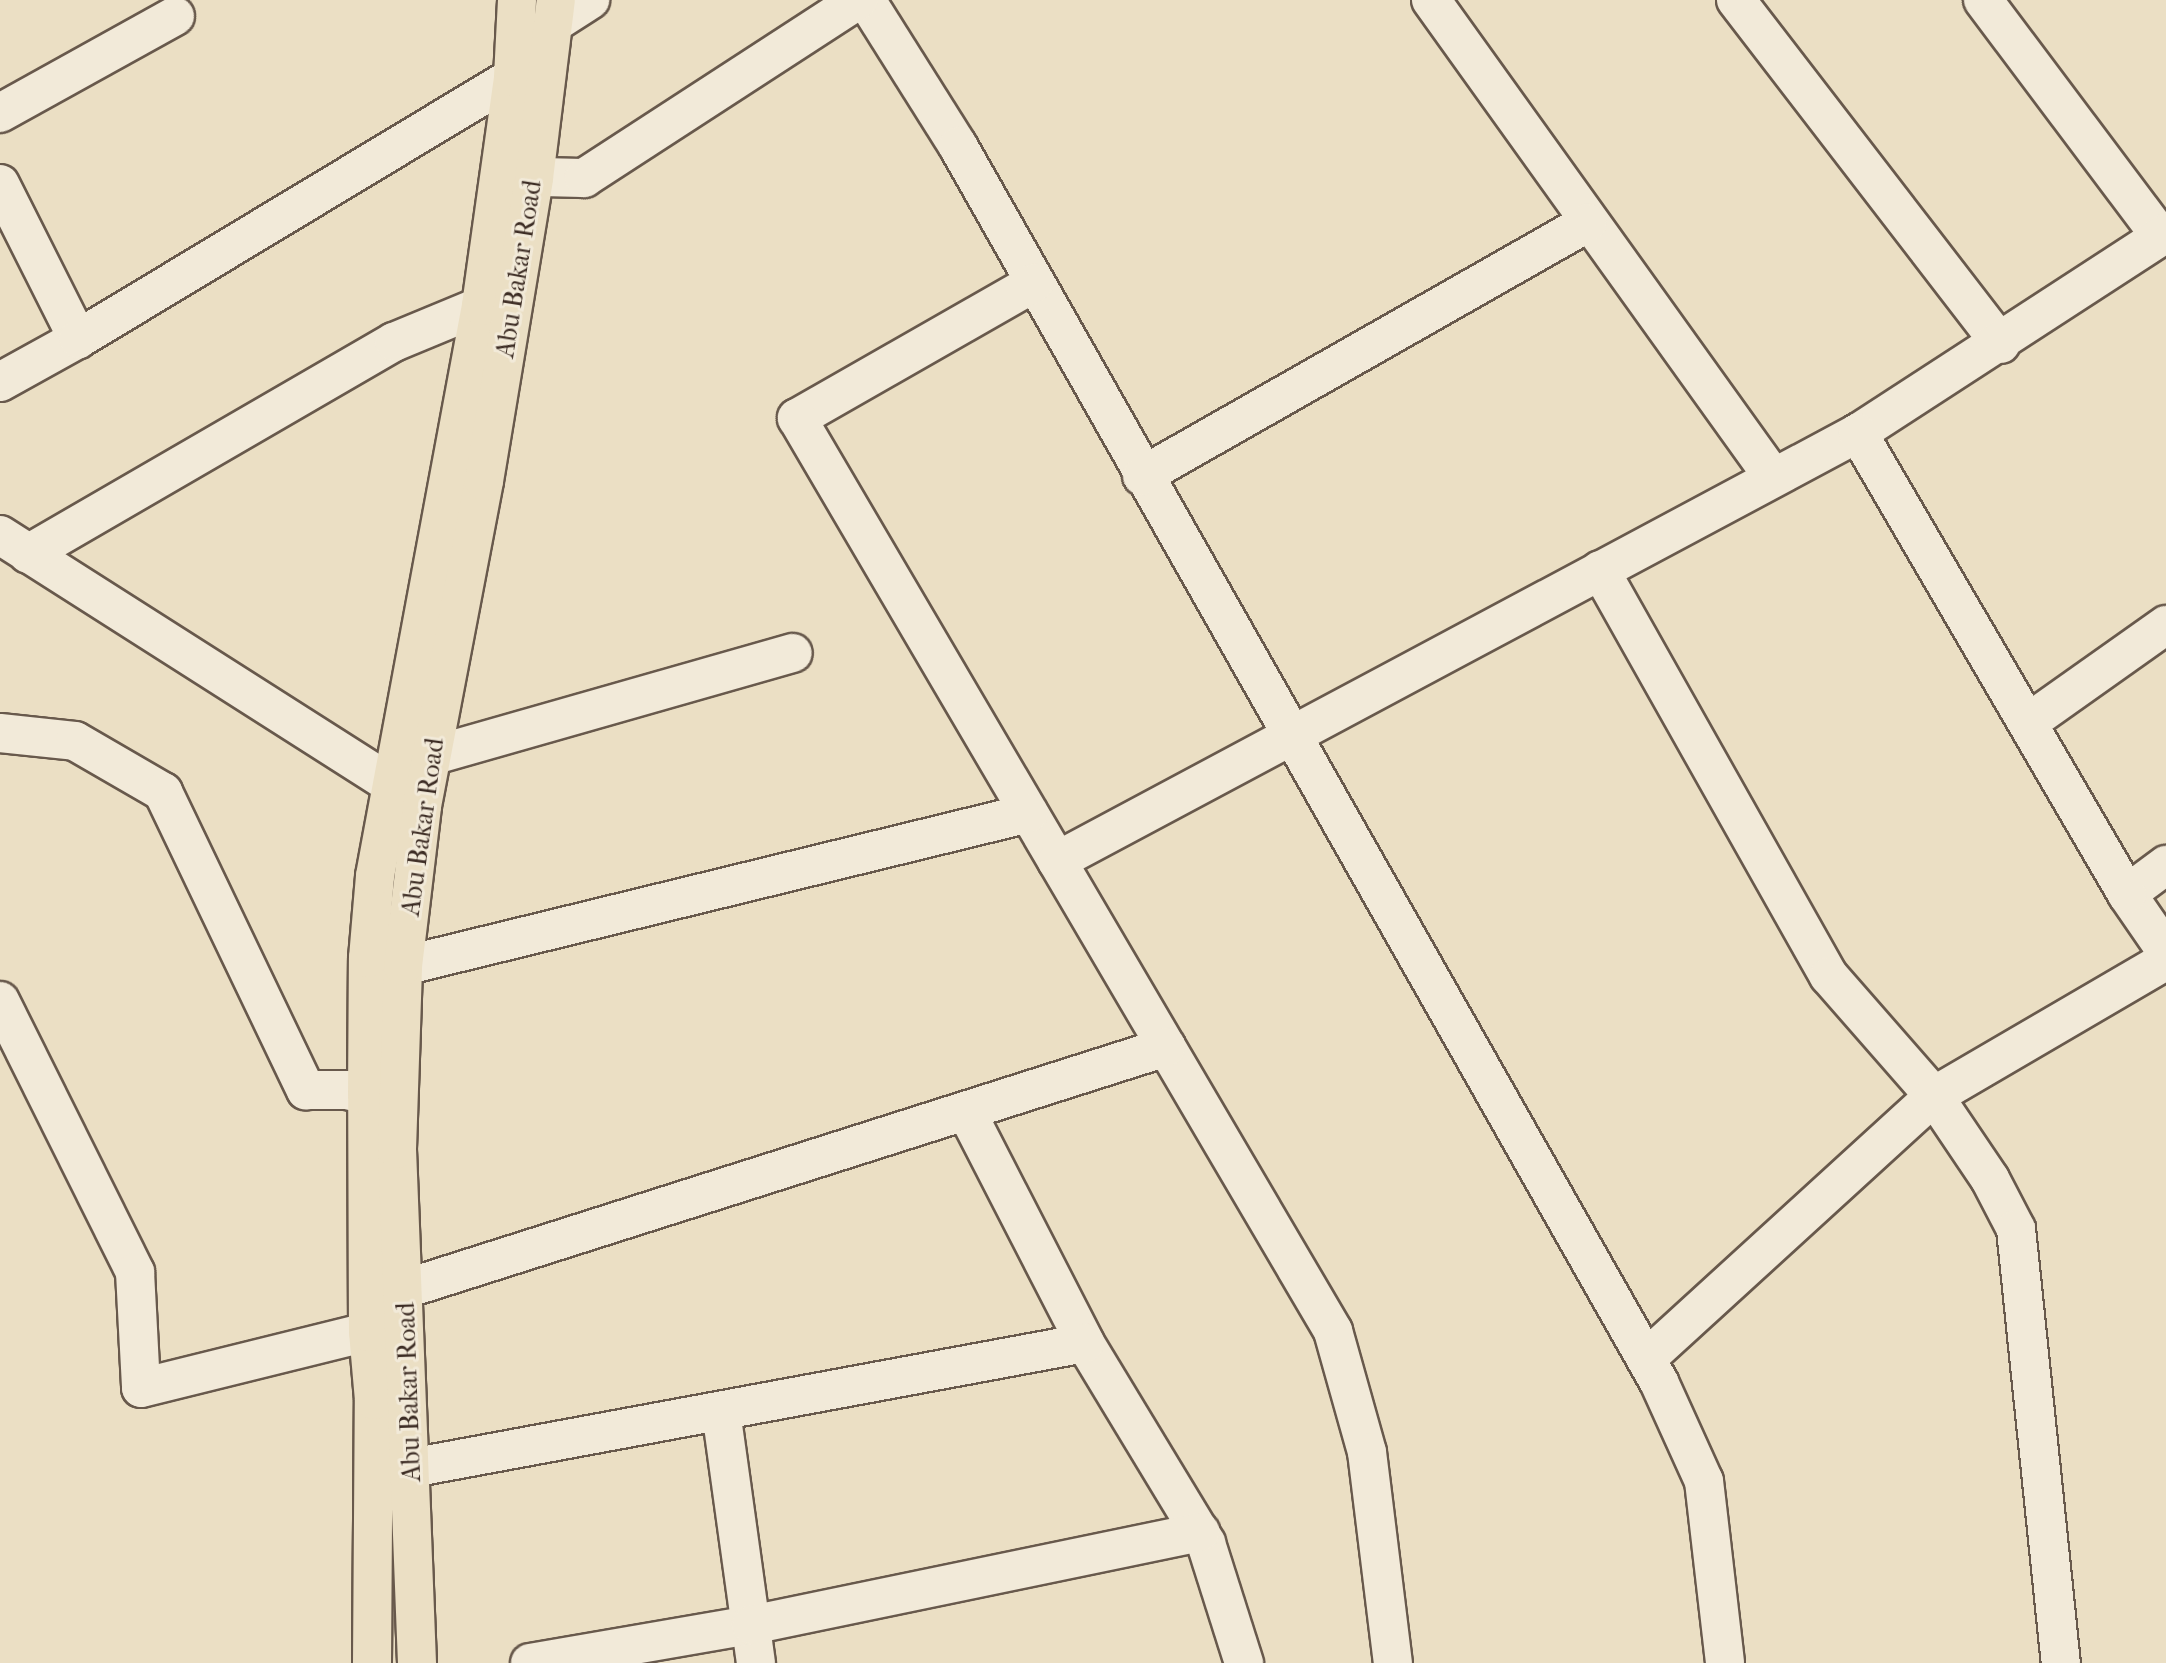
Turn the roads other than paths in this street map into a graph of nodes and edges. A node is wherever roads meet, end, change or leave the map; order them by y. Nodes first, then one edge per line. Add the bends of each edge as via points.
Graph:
1 (517, 0) edge
2 (590, 0) edge
3 (859, 0) edge
4 (866, 0) edge
5 (1431, 0) edge
6 (1737, 0) edge
7 (1983, 0) edge
8 (555, 11) edge
9 (174, 16) dead end
10 (513, 76) junction
11 (0, 113) edge
12 (517, 177) junction
13 (0, 184) edge
14 (1587, 223) junction
15 (2163, 234) edge
16 (1034, 283) junction
17 (481, 306) junction
18 (78, 339) junction
19 (2001, 344) junction
20 (0, 382) edge
21 (1858, 433) junction
22 (1142, 476) junction
23 (1773, 477) junction
24 (14, 545) edge
25 (1600, 570) junction
26 (2166, 625) edge
27 (793, 653) dead end
28 (2029, 722) junction
29 (0, 733) edge
30 (1290, 736) junction
31 (431, 756) junction
32 (392, 785) junction
33 (1029, 813) junction
34 (1057, 861) junction
35 (2166, 865) edge
36 (2127, 894) junction
37 (386, 962) junction
38 (0, 1001) edge
39 (1166, 1047) junction
40 (367, 1095) junction
41 (1934, 1096) junction
42 (966, 1111) junction
43 (405, 1289) junction
44 (368, 1332) junction
45 (1085, 1343) junction
46 (1646, 1359) junction
47 (390, 1397) junction
48 (721, 1411) junction
49 (411, 1468) junction
50 (1200, 1532) junction
51 (751, 1625) junction
52 (1388, 1662) edge
53 (372, 1663) edge
54 (417, 1663) edge
55 (530, 1663) edge
56 (756, 1663) edge
57 (1244, 1663) edge
58 (1725, 1663) edge
59 (2061, 1663) edge

1 - 10 main road, Abu Bakar Road
2 - 8 street
3 - 12 street via 584,178
4 - 16 street via 958,146
5 - 14 street
6 - 19 street
7 - 15 street
8 - 12 main road, Abu Bakar Road
9 - 11 street
10 - 12 main road, Abu Bakar Road
10 - 18 street
12 - 17 main road, Abu Bakar Road
12 - 31 main road, Abu Bakar Road via 484,481
13 - 18 street
14 - 22 street
14 - 23 street
15 - 19 street
16 - 22 street
16 - 33 street via 797,418
17 - 24 street via 394,342
17 - 32 main road, Abu Bakar Road
18 - 20 street
19 - 21 street
21 - 23 street
21 - 28 street
22 - 30 street
23 - 25 street
24 - 32 street
25 - 30 street
25 - 41 street via 1829,976
26 - 28 street
27 - 31 street
28 - 36 street
29 - 40 street via 75,741 163,792 306,1090
30 - 34 street
30 - 46 street
31 - 37 main road, Abu Bakar Road
32 - 37 main road, Abu Bakar Road via 375,876
33 - 34 street
33 - 37 street
34 - 39 street
35 - 36 street
36 - 41 street via 2162,945 2165,961
37 - 40 main road, Abu Bakar Road
37 - 43 main road, Abu Bakar Road
38 - 44 street via 135,1272 141,1388
39 - 42 street
39 - 52 street via 1333,1331 1367,1451
40 - 44 main road, Abu Bakar Road
41 - 46 street
41 - 59 street via 1990,1179 2016,1228
42 - 43 street
42 - 45 street
43 - 47 main road, Abu Bakar Road
44 - 47 main road, Abu Bakar Road
45 - 48 street
45 - 50 street
46 - 58 street via 1703,1481
47 - 49 main road, Abu Bakar Road
47 - 53 main road, Abu Bakar Road
48 - 49 street
48 - 51 street
49 - 54 main road, Abu Bakar Road
50 - 51 street
50 - 57 street
51 - 55 street
51 - 56 street

